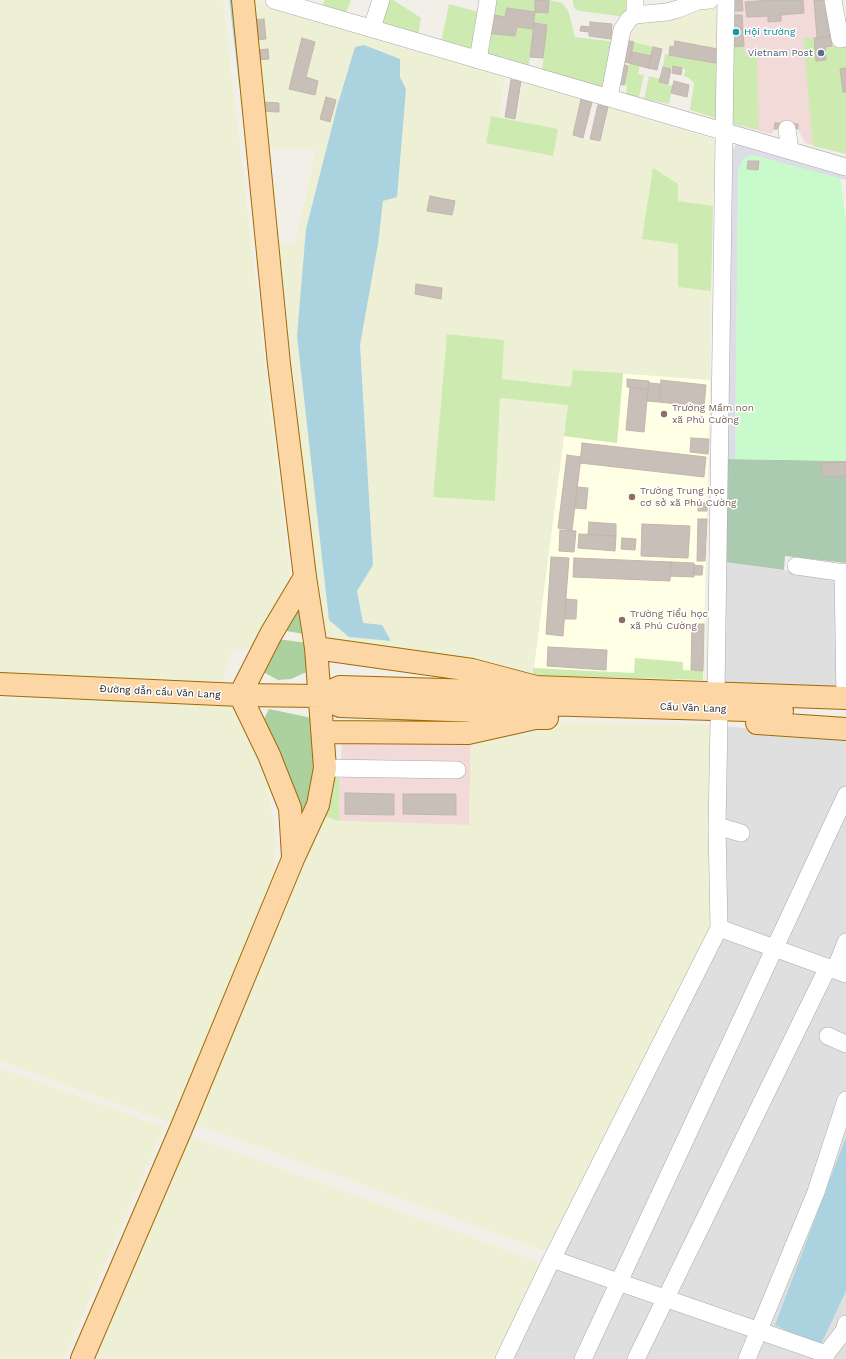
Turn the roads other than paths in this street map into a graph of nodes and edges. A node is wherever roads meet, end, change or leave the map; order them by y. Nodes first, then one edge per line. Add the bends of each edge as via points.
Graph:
1 (243, 0) edge
2 (274, 0) edge
3 (380, 0) edge
4 (488, 0) edge
5 (710, 0) edge
6 (726, 0) edge
7 (833, 0) edge
8 (291, 2) edge
9 (319, 6) edge
10 (635, 7) edge
11 (372, 28) junction
12 (846, 38) edge
13 (478, 60) junction
14 (609, 98) junction
15 (787, 129) dead end
16 (724, 132) junction
17 (790, 151) junction
18 (846, 167) edge
19 (796, 566) dead end
20 (844, 573) edge
21 (305, 577) junction
22 (316, 648) junction
23 (0, 684) edge
24 (716, 693) junction
25 (240, 696) junction
26 (320, 696) junction
27 (846, 703) edge
28 (540, 704) junction
29 (719, 722) junction
30 (846, 729) edge
31 (322, 732) junction
32 (325, 768) junction
33 (457, 770) dead end
34 (846, 795) edge
35 (717, 826) junction
36 (741, 833) dead end
37 (293, 859) junction
38 (719, 928) junction
39 (846, 942) edge
40 (775, 948) junction
41 (836, 970) edge
42 (828, 1036) dead end
43 (846, 1044) edge
44 (846, 1100) edge
45 (552, 1259) junction
46 (620, 1282) junction
47 (665, 1299) junction
48 (845, 1329) edge
49 (758, 1331) junction
50 (826, 1357) edge
51 (82, 1359) edge
52 (504, 1359) edge
53 (583, 1359) edge
54 (636, 1359) edge
55 (747, 1359) edge

1 - 21 main road via 279,364
2 - 8 street
3 - 11 street
4 - 13 street
5 - 10 street via 698,1 667,12
6 - 16 street
7 - 12 street via 840,39
8 - 9 street
9 - 11 street
10 - 14 street via 622,30
11 - 13 street
13 - 14 street
14 - 16 street
15 - 17 street
16 - 17 street
16 - 24 street
17 - 18 street
19 - 20 street
20 - 27 street
21 - 22 main road
21 - 25 main road via 271,634
22 - 24 main road via 472,670 536,687
22 - 26 main road
23 - 25 main road, Đường dẫn cầu Văn Lang
24 - 27 main road
25 - 26 main road, Đường dẫn cầu Văn Lang
25 - 37 main road via 269,756 290,808
26 - 28 main road via 340,706 478,710
26 - 28 main road via 341,675 479,679
26 - 31 main road
27 - 28 main road, Cầu Văn Lang
29 - 30 main road
29 - 31 main road via 535,718 468,733
29 - 35 street
31 - 32 main road
32 - 33 street
32 - 37 main road via 318,805
34 - 40 street
35 - 36 street
35 - 38 street
37 - 51 main road
38 - 40 street
38 - 45 street
39 - 41 street
40 - 41 street
40 - 46 street
41 - 47 street
42 - 43 street
44 - 49 street via 816,1192
45 - 46 street
45 - 52 street
46 - 47 street
46 - 53 street
47 - 49 street
47 - 54 street
48 - 50 street
49 - 50 street
49 - 55 street

